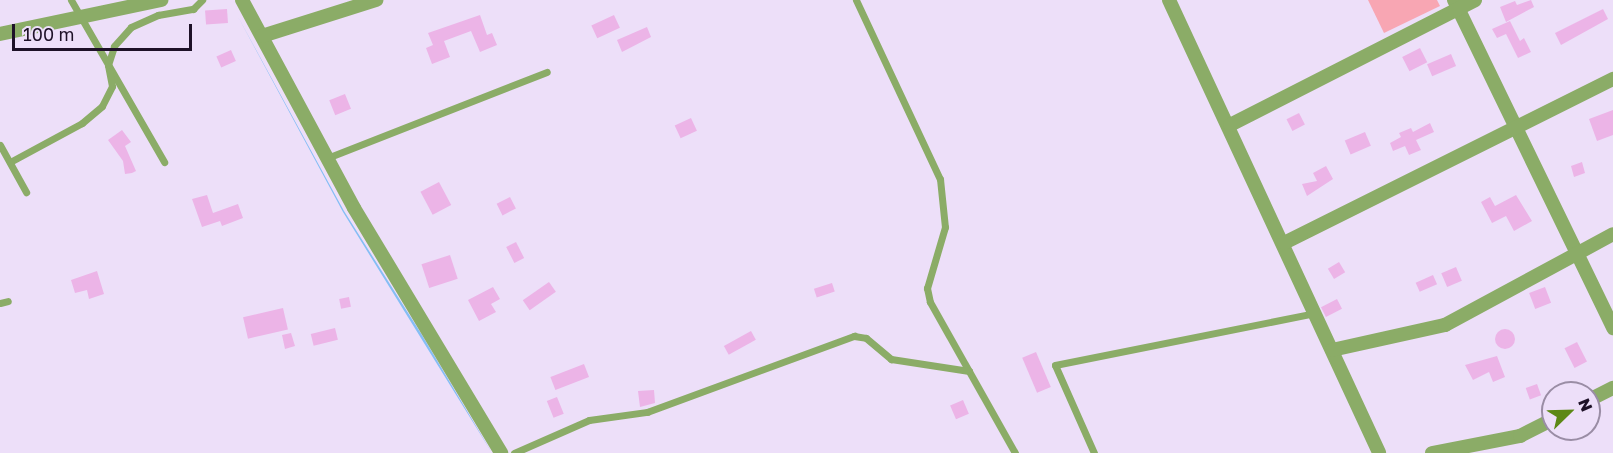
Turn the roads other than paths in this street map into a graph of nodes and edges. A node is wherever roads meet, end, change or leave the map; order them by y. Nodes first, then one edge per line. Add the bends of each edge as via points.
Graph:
1 (71, 0) edge
2 (161, 0) edge
3 (201, 0) edge
4 (242, 0) edge
5 (376, 0) edge
6 (856, 0) edge
7 (1169, 0) edge
8 (1475, 0) edge
9 (1456, 4) edge
10 (80, 16) junction
11 (0, 34) edge
12 (262, 36) junction
13 (108, 65) junction
14 (547, 72) dead end
15 (1613, 79) edge
16 (1230, 125) junction
17 (1515, 128) junction
18 (0, 145) edge
19 (327, 158) junction
20 (10, 162) junction
21 (164, 162) dead end
22 (26, 192) dead end
23 (1613, 234) edge
24 (1284, 243) junction
25 (1576, 253) junction
26 (1316, 313) junction
27 (1613, 328) edge
28 (1332, 350) junction
29 (969, 371) junction
30 (1541, 425) edge
31 (501, 453) edge
32 (514, 453) edge
33 (1015, 453) edge
34 (1094, 453) edge
35 (1379, 453) edge
36 (1432, 453) edge

1 - 10 lane
2 - 10 street
3 - 13 lane via 193,9 158,15 131,27 114,46
4 - 12 street
5 - 12 street
6 - 29 lane via 940,179 945,227 927,288 930,302
7 - 16 street
8 - 9 street
9 - 16 street
9 - 17 street
10 - 11 street
10 - 13 lane
12 - 19 street
13 - 20 lane via 112,86 102,106 82,123
13 - 21 lane
14 - 19 lane
15 - 17 street
16 - 24 street
17 - 24 street
17 - 25 street
18 - 20 lane
19 - 31 street
20 - 22 lane
23 - 25 street
24 - 26 street
25 - 27 street
25 - 28 street via 1445,325
26 - 28 street
26 - 34 lane via 1055,365
28 - 35 street
29 - 32 lane via 891,359 866,338 854,336 647,412 589,420
29 - 33 lane
30 - 36 street via 1520,436

